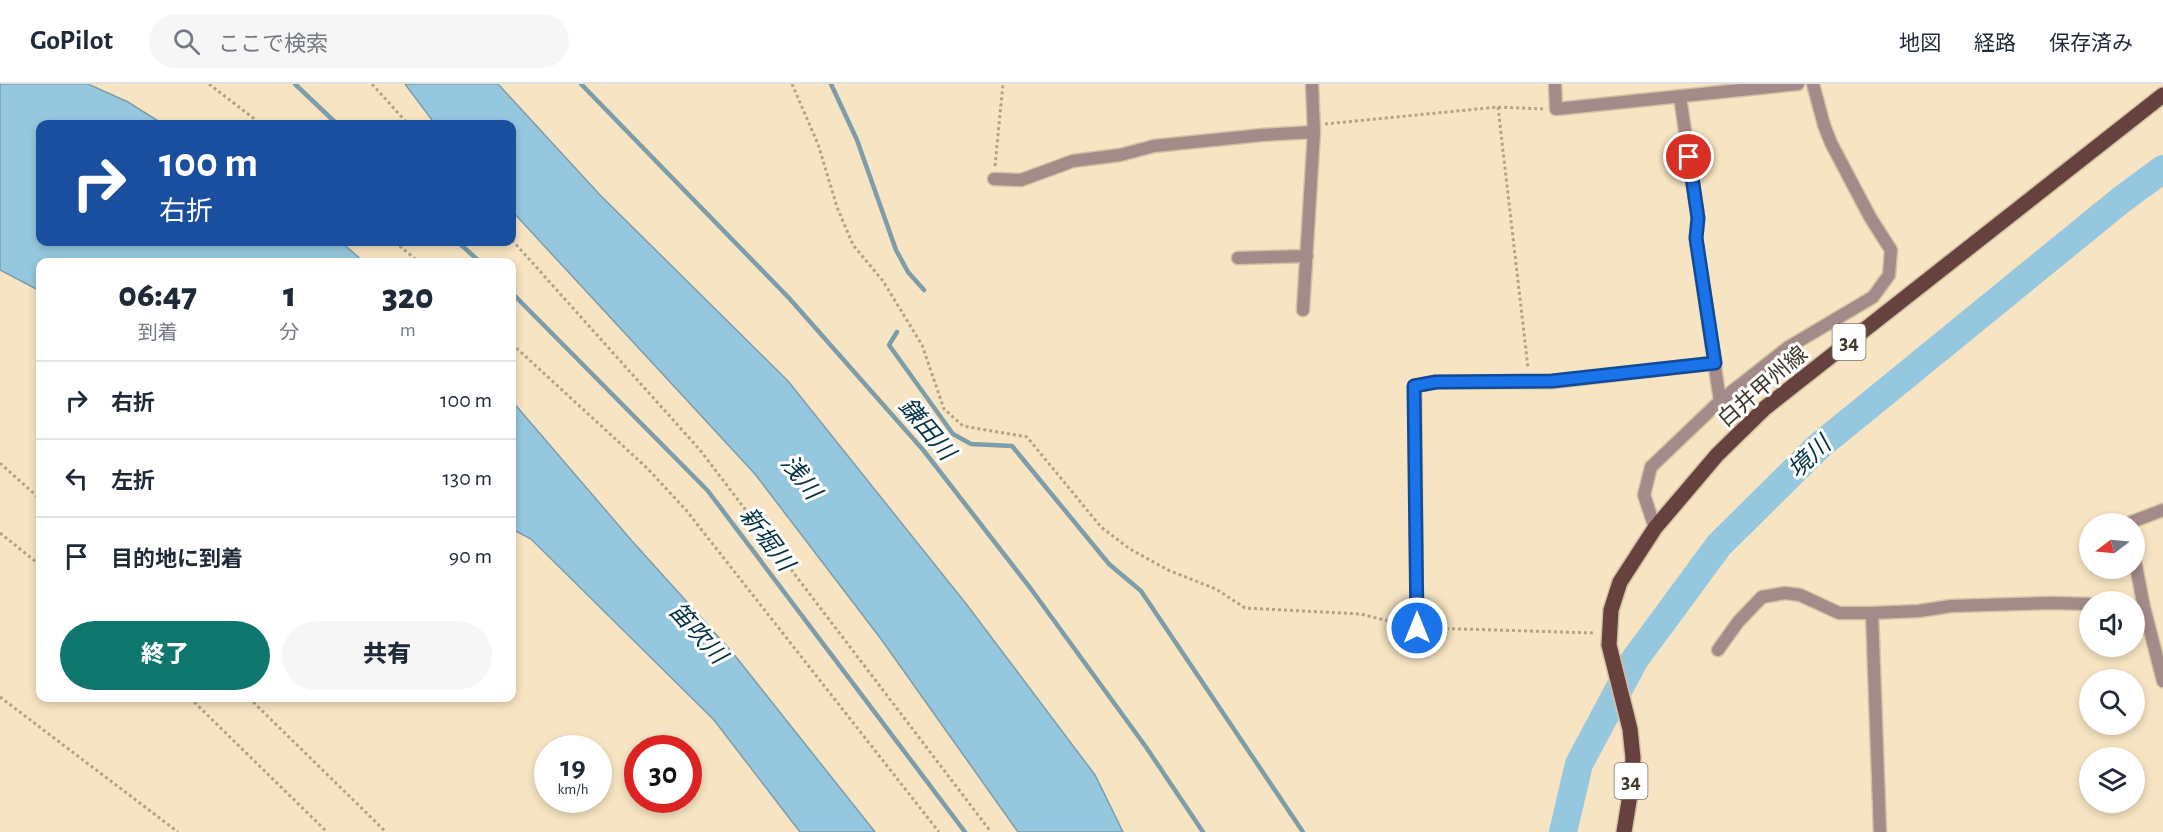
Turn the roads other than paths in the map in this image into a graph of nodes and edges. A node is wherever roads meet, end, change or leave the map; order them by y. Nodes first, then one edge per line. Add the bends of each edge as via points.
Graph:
1 (1312, 84) edge
2 (1555, 84) edge
3 (1798, 84) edge
4 (1813, 84) edge
5 (2163, 95) edge
6 (1680, 97) junction
7 (1314, 132) junction
8 (994, 178) road end
9 (1307, 256) junction
10 (1238, 258) dead end
11 (1304, 310) dead end
12 (1715, 363) junction
13 (1720, 401) junction
14 (2163, 510) edge
15 (2145, 517) edge
16 (1655, 528) junction
17 (2079, 604) edge
18 (1872, 614) junction
19 (2145, 626) edge
20 (1417, 628) road end
21 (1718, 650) dead end
22 (2163, 681) edge
23 (1624, 832) edge
24 (1880, 832) edge

1 - 7 street
2 - 6 street via 1556,109
3 - 6 street
4 - 13 street via 1836,152 1891,250 1889,275 1873,297 1787,348
5 - 16 main road, 白井甲州線 / 34 via 1765,408 1717,455
6 - 12 street
7 - 8 street via 1154,146 1073,161 1021,180
7 - 9 street
9 - 10 street
9 - 11 street
12 - 13 street
12 - 20 street via 1552,381 1436,382 1414,386
13 - 16 street via 1651,467 1644,495
14 - 15 street
16 - 23 main road, 白井甲州線 / 34 via 1620,582 1611,610 1609,638 1633,759
17 - 18 street via 1951,606
18 - 21 street via 1839,612 1800,594 1762,597
18 - 24 street
19 - 22 street

